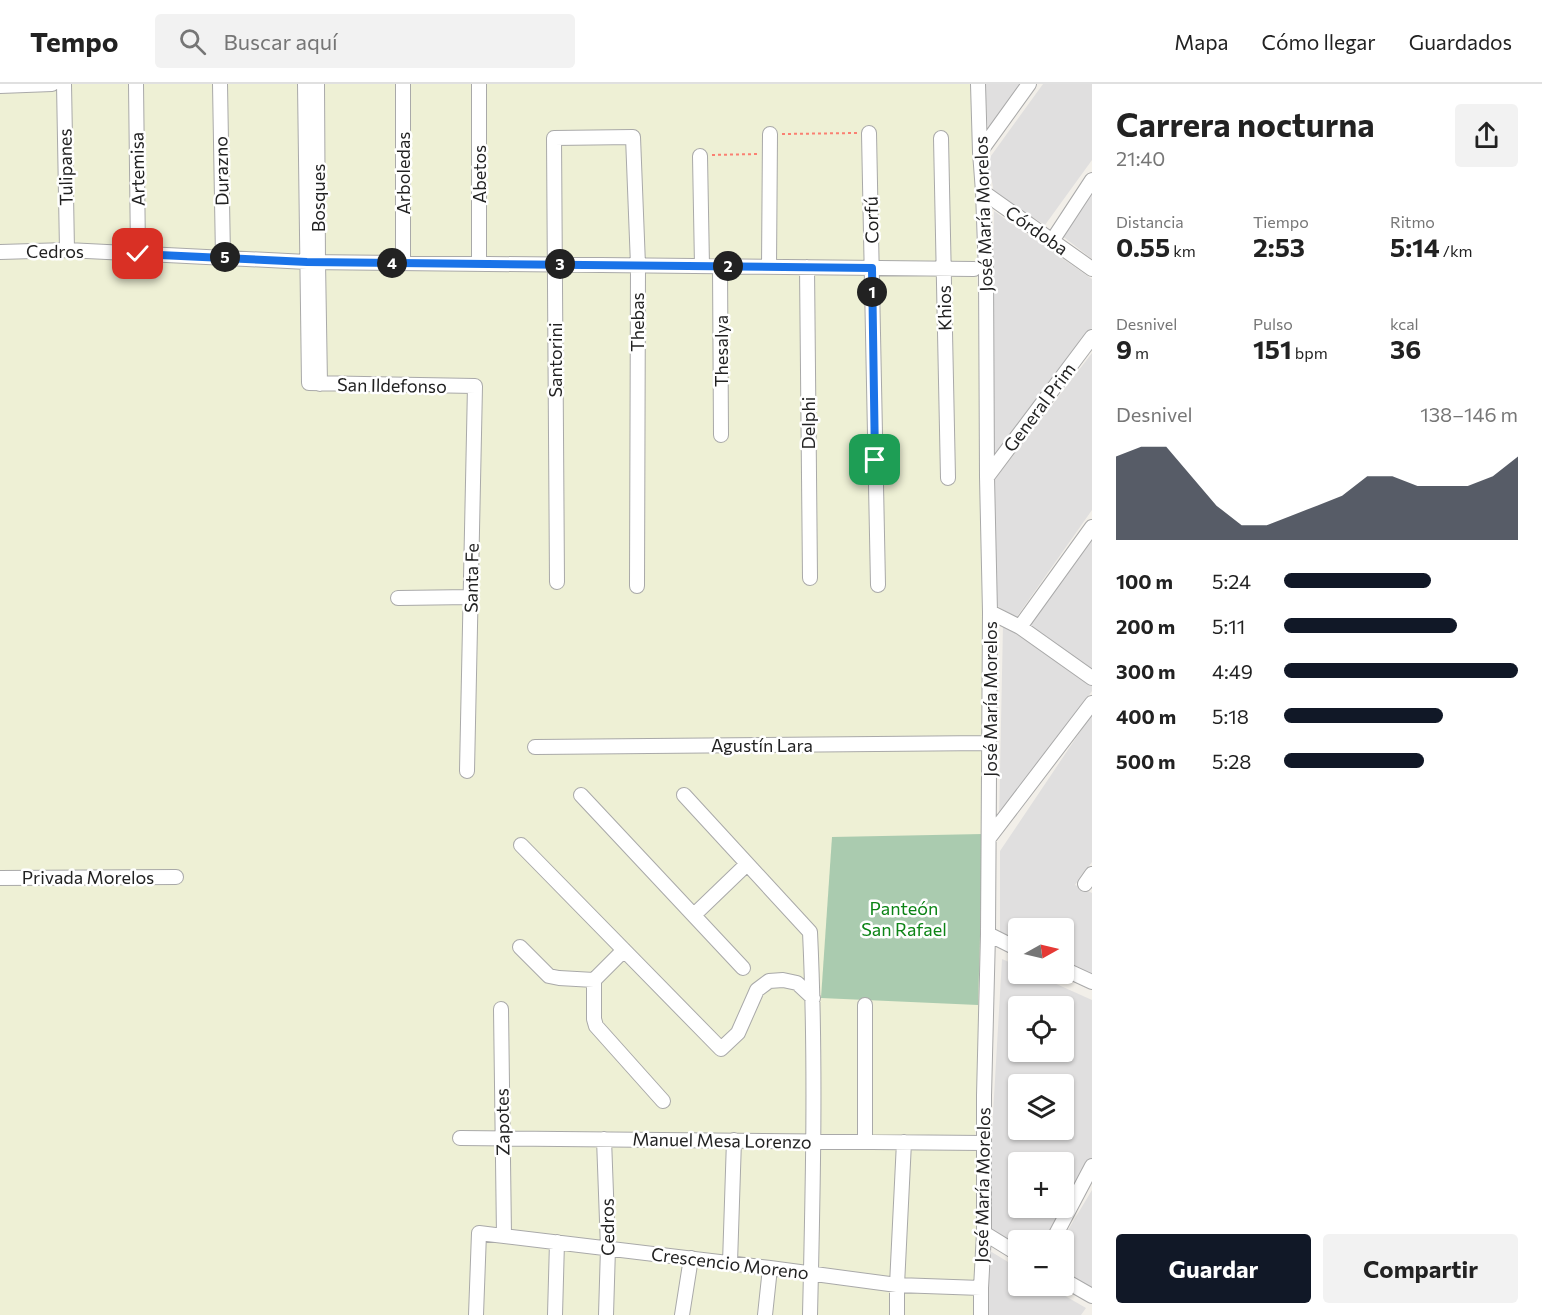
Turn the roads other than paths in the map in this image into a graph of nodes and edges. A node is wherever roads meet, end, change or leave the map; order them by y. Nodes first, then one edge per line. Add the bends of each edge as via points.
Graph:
1 (52, 84) edge
2 (64, 84) edge
3 (136, 84) edge
4 (220, 84) edge
5 (305, 84) edge
6 (317, 84) edge
7 (403, 84) edge
8 (479, 84) edge
9 (978, 84) edge
10 (1029, 84) edge
11 (0, 86) edge
12 (869, 133) road end
13 (770, 134) road end
14 (554, 138) joint
15 (941, 138) dead end
16 (980, 152) junction
17 (700, 156) road end
18 (1092, 180) edge
19 (983, 192) junction
20 (1052, 241) junction
21 (67, 249) junction
22 (0, 252) edge
23 (138, 254) junction
24 (223, 257) junction
25 (312, 262) junction
26 (403, 263) junction
27 (479, 264) junction
28 (555, 264) junction
29 (638, 265) junction
30 (702, 266) junction
31 (720, 266) junction
32 (769, 267) junction
33 (807, 267) junction
34 (872, 268) junction
35 (943, 269) junction
36 (974, 269) dead end
37 (1092, 269) edge
38 (1092, 337) edge
39 (314, 384) joint
40 (475, 386) joint
41 (721, 435) dead end
42 (987, 477) junction
43 (948, 478) dead end
44 (1092, 527) edge
45 (810, 578) dead end
46 (557, 582) dead end
47 (878, 585) dead end
48 (637, 586) dead end
49 (471, 597) junction
50 (398, 598) dead end
51 (990, 612) junction
52 (1020, 627) junction
53 (1092, 678) edge
54 (1092, 703) edge
55 (989, 743) junction
56 (535, 747) dead end
57 (467, 771) dead end
58 (581, 795) dead end
59 (684, 795) dead end
60 (989, 838) junction
61 (521, 845) dead end
62 (747, 864) junction
63 (176, 877) dead end
64 (0, 878) edge
65 (694, 915) junction
66 (988, 934) junction
67 (1008, 944) edge
68 (520, 947) dead end
69 (624, 950) junction
70 (743, 968) dead end
71 (1074, 974) edge
72 (594, 980) junction
73 (1092, 982) edge
74 (813, 998) junction
75 (866, 1005) dead end
76 (501, 1009) dead end
77 (663, 1101) dead end
78 (460, 1138) dead end
79 (502, 1138) junction
80 (604, 1139) junction
81 (735, 1140) junction
82 (814, 1142) junction
83 (865, 1142) junction
84 (904, 1142) junction
85 (983, 1143) junction
86 (1092, 1166) edge
87 (1058, 1230) edge
88 (984, 1233) junction
89 (504, 1236) junction
90 (557, 1242) junction
91 (608, 1248) junction
92 (1008, 1248) edge
93 (691, 1258) junction
94 (730, 1263) junction
95 (770, 1268) junction
96 (811, 1273) junction
97 (897, 1285) junction
98 (1074, 1286) edge
99 (981, 1288) junction
100 (1092, 1296) edge
101 (476, 1315) edge
102 (555, 1315) edge
103 (606, 1315) edge
104 (682, 1315) edge
105 (765, 1315) edge
106 (810, 1315) edge
107 (897, 1315) edge
108 (981, 1315) edge

1 - 11 street
2 - 21 street, Tulipanes
3 - 23 street, Artemisa
4 - 24 street, Durazno
5 - 25 street, Bosques
6 - 25 street, Bosques
7 - 26 street, Arboledas
8 - 27 street, Abetos
9 - 16 street, José María Morelos
10 - 16 street
12 - 34 street, Corfú
13 - 32 street
14 - 28 street, Santorini
14 - 29 street, Thebas via 633,137
15 - 35 street, Khios
16 - 19 street, José María Morelos
17 - 30 street
18 - 20 street
19 - 20 street, Córdoba
19 - 42 street, José María Morelos
20 - 37 street, Córdoba
21 - 22 street, Cedros
21 - 23 street, Cedros
23 - 24 street, Cedros
24 - 25 street, Cedros
25 - 26 street, Cedros
25 - 39 street, Bosques
26 - 27 street, Cedros
27 - 28 street, Cedros
28 - 29 street, Cedros
28 - 46 street, Santorini
29 - 30 street, Cedros
29 - 48 street, Thebas
30 - 31 street, Cedros
31 - 32 street, Cedros
31 - 41 street, Thesalya
32 - 33 street, Cedros
33 - 34 street, Cedros
33 - 45 street, Delphi
34 - 35 street, Cedros
34 - 47 street, Corfú
35 - 36 street, Cedros
35 - 43 street, Khios
38 - 42 street, General Prim
39 - 40 street, San Ildefonso
40 - 49 street, Santa Fe
42 - 51 street, José María Morelos
44 - 52 street
49 - 50 street
49 - 57 street, Santa Fe
51 - 52 street
51 - 55 street, José María Morelos
52 - 53 street
54 - 60 street
55 - 56 street, Agustín Lara
55 - 60 street, José María Morelos
58 - 65 street
59 - 62 street
60 - 66 street, José María Morelos
61 - 69 street
62 - 65 street
62 - 74 street via 810,932
63 - 64 street, Privada Morelos
65 - 70 street
66 - 67 street
66 - 85 street, José María Morelos
68 - 72 street via 549,976
69 - 72 street
69 - 74 street via 721,1049 738,1034 757,990 769,981 797,983
71 - 73 street
72 - 77 street via 596,1026
74 - 82 street
75 - 83 street
76 - 79 street, Zapotes
78 - 79 street, Manuel Mesa Lorenzo
79 - 80 street, Manuel Mesa Lorenzo
79 - 89 street, Zapotes
80 - 81 street, Manuel Mesa Lorenzo
80 - 91 street, Cedros
81 - 82 street, Manuel Mesa Lorenzo
81 - 94 street
82 - 83 street, Manuel Mesa Lorenzo
82 - 96 street
83 - 84 street, Manuel Mesa Lorenzo
84 - 85 street, Manuel Mesa Lorenzo
84 - 97 street
85 - 88 street, José María Morelos
86 - 87 street
88 - 92 street
88 - 99 street, José María Morelos
89 - 90 street, Crescencio Moreno
89 - 101 street, Crescencio Moreno via 479,1233
90 - 91 street, Crescencio Moreno
90 - 102 street
91 - 93 street, Crescencio Moreno
91 - 103 street, Cedros
93 - 94 street, Crescencio Moreno
93 - 104 street
94 - 95 street, Crescencio Moreno
95 - 96 street, Crescencio Moreno
95 - 105 street
96 - 97 street, Crescencio Moreno
96 - 106 street
97 - 99 street, Crescencio Moreno
97 - 107 street
98 - 100 street
99 - 108 street, José María Morelos

